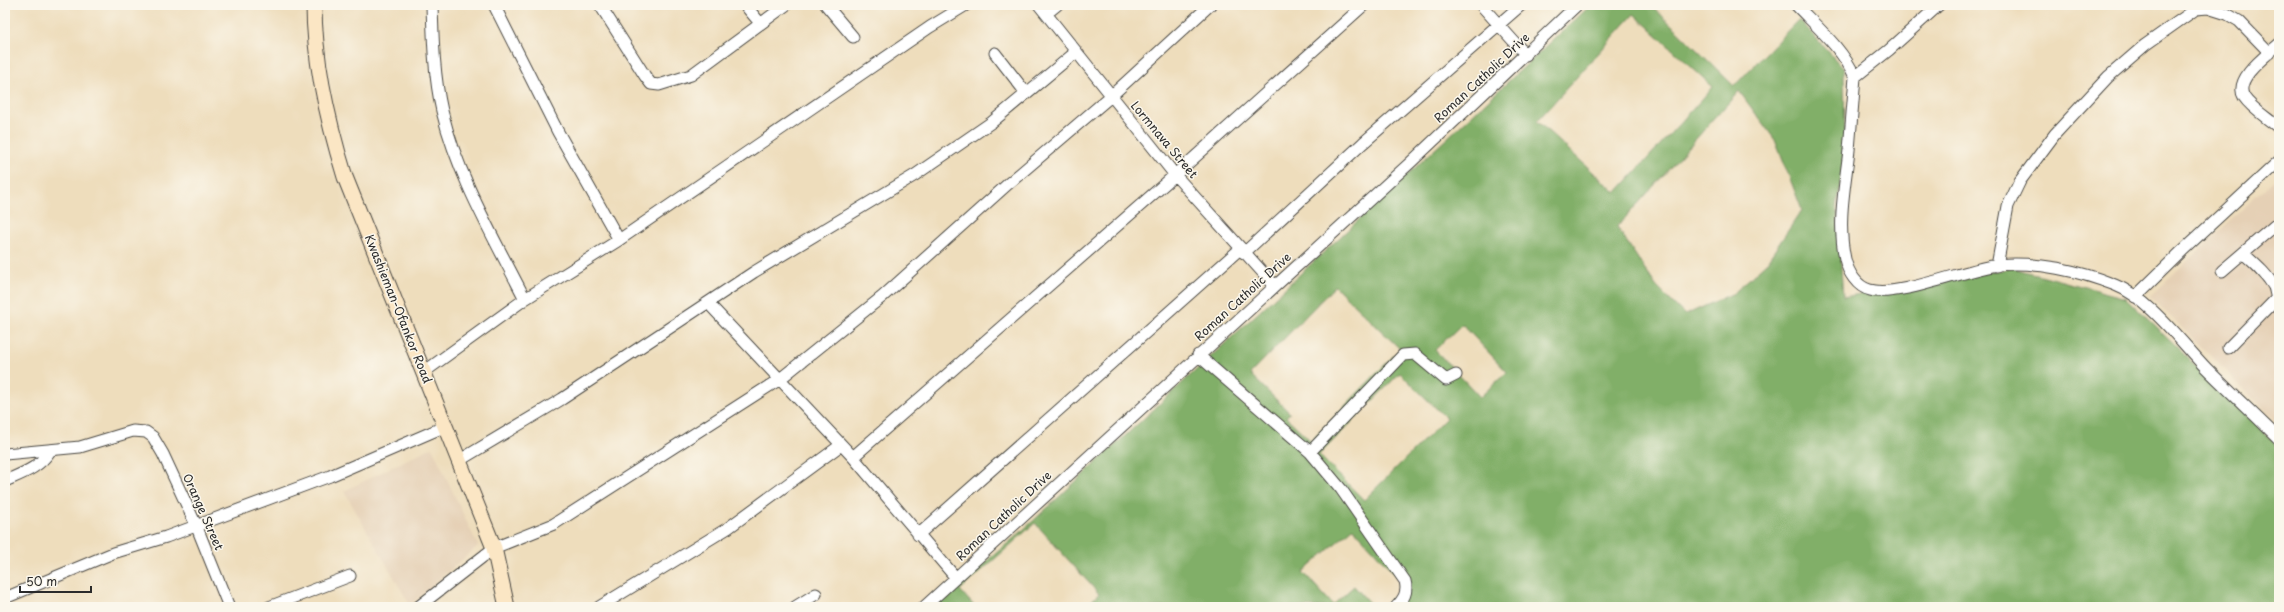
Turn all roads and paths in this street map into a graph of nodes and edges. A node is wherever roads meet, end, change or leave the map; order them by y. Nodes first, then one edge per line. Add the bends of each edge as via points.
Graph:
1 (314, 5) edge
2 (432, 5) edge
3 (494, 5) edge
4 (600, 5) edge
5 (745, 5) edge
6 (786, 5) edge
7 (826, 5) edge
8 (966, 5) edge
9 (1038, 5) edge
10 (1057, 5) edge
11 (1210, 5) edge
12 (1364, 5) edge
13 (1481, 5) edge
14 (1521, 5) edge
15 (1577, 5) edge
16 (1796, 5) edge
17 (1939, 5) edge
18 (2194, 7) edge
19 (1046, 14) junction
20 (760, 23) junction
21 (1499, 25) junction
22 (854, 37) dead end
23 (2279, 44) edge
24 (1076, 52) junction
25 (995, 53) dead end
26 (2270, 53) junction
27 (1526, 55) junction
28 (1855, 77) junction
29 (1026, 93) junction
30 (1111, 96) junction
31 (2279, 128) edge
32 (2279, 161) edge
33 (1175, 175) junction
34 (2279, 222) edge
35 (619, 240) junction
36 (1242, 251) junction
37 (2244, 254) junction
38 (1997, 266) junction
39 (2222, 271) dead end
40 (1275, 286) junction
41 (2135, 297) junction
42 (525, 299) junction
43 (2278, 300) edge
44 (708, 303) junction
45 (2228, 348) dead end
46 (1198, 355) junction
47 (424, 372) junction
48 (1456, 375) dead end
49 (780, 380) junction
50 (446, 426) junction
51 (2279, 439) edge
52 (841, 445) junction
53 (50, 451) junction
54 (1310, 452) junction
55 (5, 454) edge
56 (853, 457) junction
57 (460, 460) junction
58 (5, 481) edge
59 (196, 525) junction
60 (918, 535) junction
61 (494, 548) junction
62 (350, 576) dead end
63 (956, 578) junction
64 (816, 594) dead end
65 (5, 598) edge
66 (229, 607) edge
67 (269, 607) edge
68 (418, 607) edge
69 (507, 607) edge
70 (599, 607) edge
71 (795, 607) edge
72 (924, 607) edge
73 (1396, 607) edge

1 - 47 main road, Kwashieman-Ofankor Road via 321,80 336,150
2 - 42 street via 442,110 452,142 466,180
3 - 35 street via 558,132
4 - 20 street via 645,76 651,84 659,85 691,75
5 - 20 street
6 - 20 street
7 - 22 street
8 - 35 street
9 - 19 street, Lormnava Street
10 - 19 street
11 - 30 street
12 - 33 street
13 - 21 street
14 - 21 street
15 - 27 street, Roman Catholic Drive
16 - 28 street via 1850,64
17 - 28 street
18 - 26 street via 2227,14 2249,30
18 - 38 street via 2108,77 2037,155 2008,206
19 - 24 street, Lormnava Street
21 - 27 street
21 - 36 street
23 - 26 street
24 - 29 street
24 - 30 street, Lormnava Street
25 - 29 street
26 - 31 street via 2244,78 2241,90 2244,98
27 - 40 street, Roman Catholic Drive
28 - 38 street via 1840,213 1845,259 1854,278 1860,285 1879,292
29 - 44 street via 992,122 915,175 754,272
30 - 33 street, Lormnava Street
30 - 49 street via 882,297
32 - 41 street
33 - 36 street, Lormnava Street
33 - 56 street
34 - 37 street
35 - 42 street
36 - 40 street, Lormnava Street
36 - 60 street
37 - 39 street
37 - 43 street via 2266,276
38 - 41 street via 2025,265 2056,269 2118,286
40 - 46 street, Roman Catholic Drive
41 - 51 street via 2146,305
42 - 47 street
43 - 45 street
44 - 49 street
44 - 57 street via 562,399
46 - 54 street
46 - 63 street, Roman Catholic Drive
47 - 50 main road, Kwashieman-Ofankor Road
48 - 54 street via 1446,380 1415,354 1403,355
49 - 52 street
49 - 61 street via 554,524
50 - 57 main road, Kwashieman-Ofankor Road
50 - 59 street via 330,476
52 - 56 street
52 - 70 street via 728,528
53 - 55 street
53 - 58 street via 33,469
53 - 59 street, Orange Street via 96,444 133,431 146,432 153,437 163,454
54 - 73 street via 1403,576 1407,589 1405,597
56 - 60 street
57 - 61 main road, Kwashieman-Ofankor Road
59 - 65 street via 113,553
59 - 66 street, Orange Street
60 - 63 street
61 - 68 street
61 - 69 main road, Kwashieman-Ofankor Road
62 - 67 street
63 - 72 street, Roman Catholic Drive
64 - 71 street

